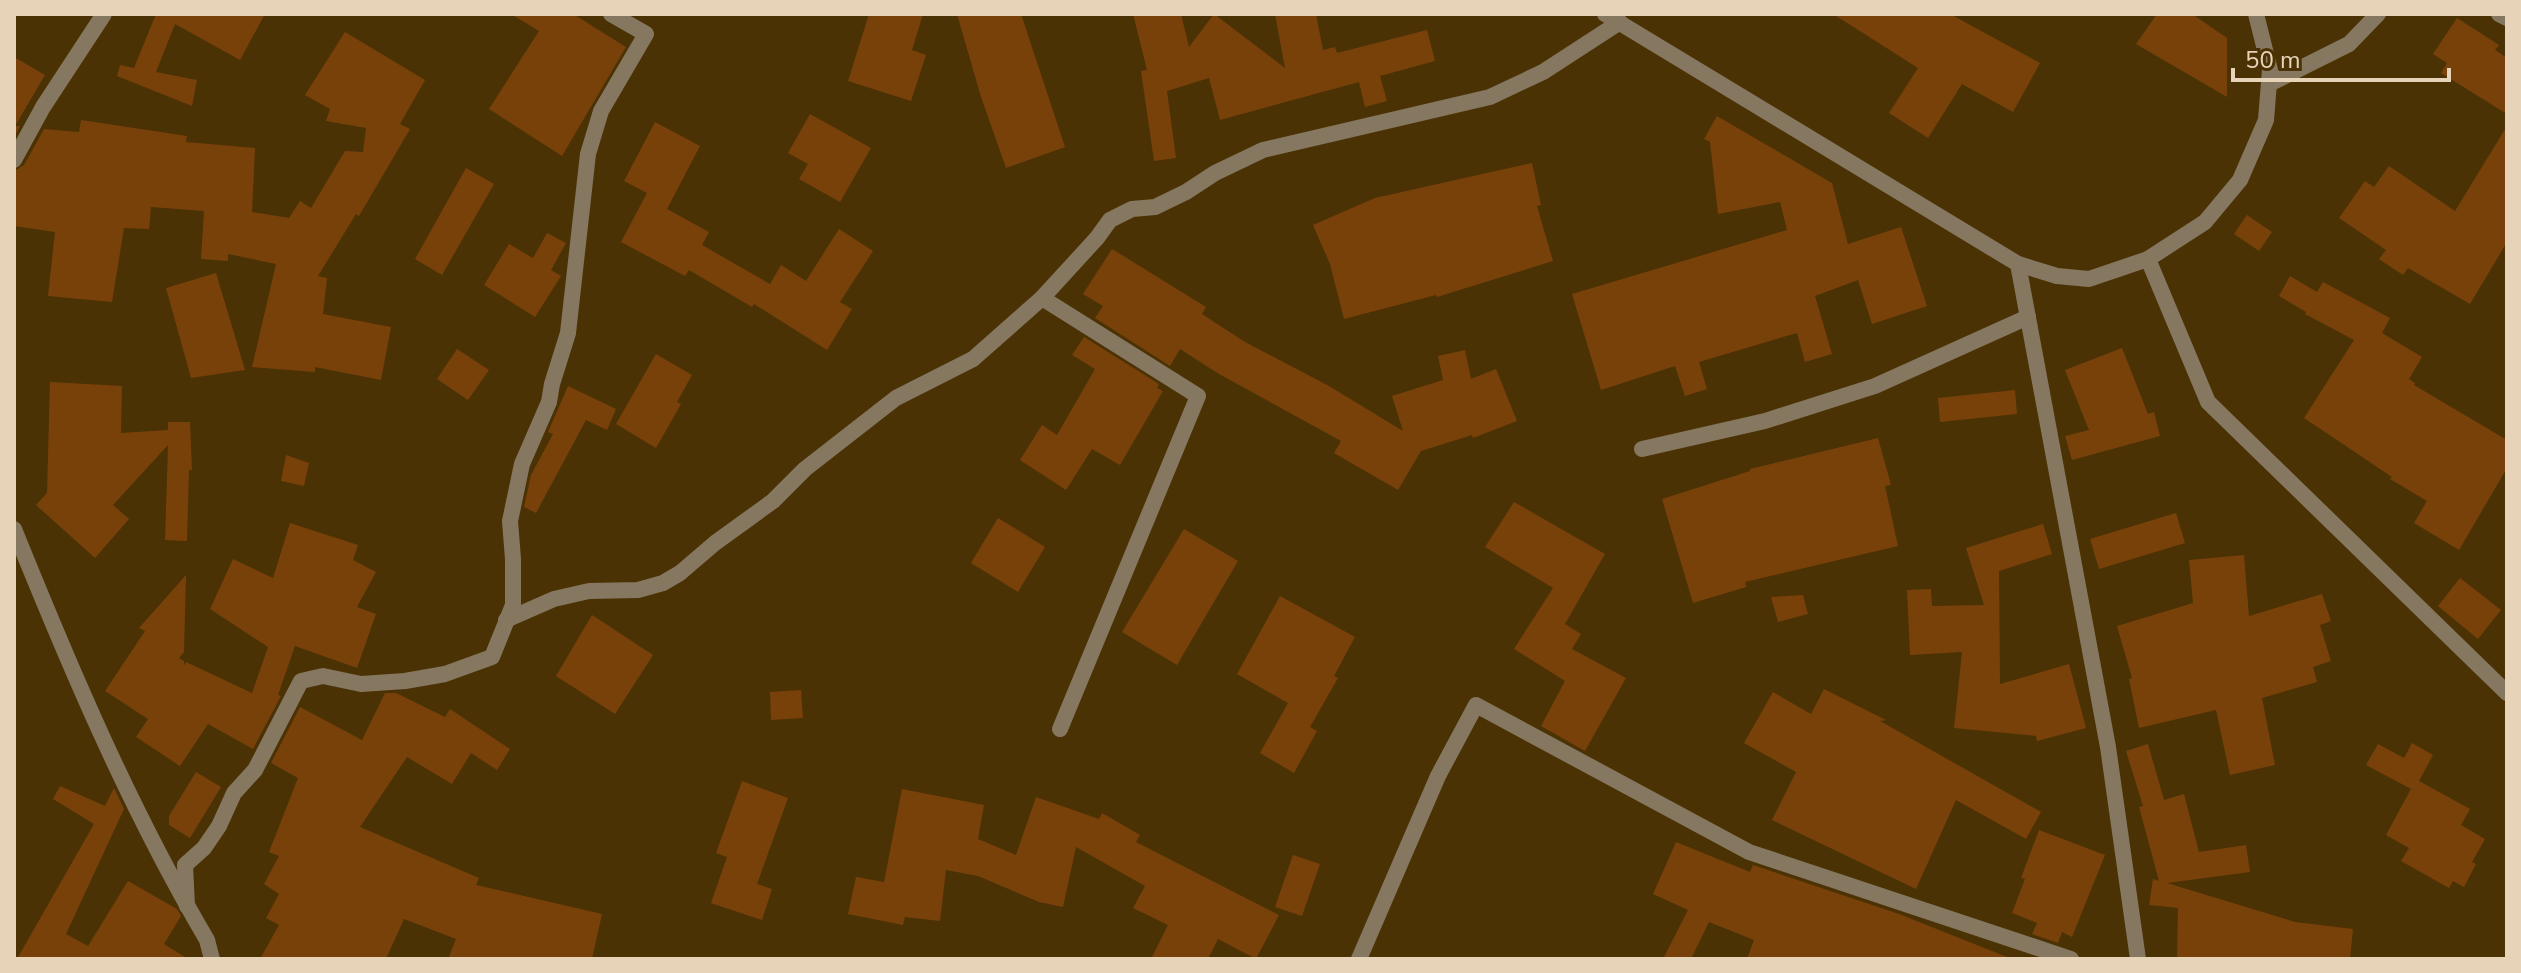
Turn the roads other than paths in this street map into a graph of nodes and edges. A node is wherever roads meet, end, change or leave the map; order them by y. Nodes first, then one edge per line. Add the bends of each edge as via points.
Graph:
1 (104, 14) edge
2 (611, 14) edge
3 (2256, 14) edge
4 (2378, 14) edge
5 (2499, 14) edge
6 (1613, 18) edge
7 (2507, 18) edge
8 (2269, 84) junction
9 (14, 160) edge
10 (2148, 259) junction
11 (2018, 264) junction
12 (1042, 298) junction
13 (2028, 317) junction
14 (1642, 449) dead end
15 (14, 529) edge
16 (17, 549) edge
17 (506, 620) junction
18 (2507, 693) edge
19 (1060, 729) dead end
20 (187, 906) junction
21 (212, 959) edge
22 (1359, 959) edge
23 (2071, 959) edge
24 (2138, 959) edge

1 - 9 street
2 - 17 street via 646,34 601,111 588,154 568,333 549,402 522,464 510,521 513,605
3 - 8 street
4 - 8 street via 2349,44
5 - 7 street
6 - 11 street
6 - 12 street via 1543,72 1490,97 1263,150 1155,207 1132,209 1110,220
8 - 10 street via 2266,120 2240,180 2205,222
10 - 11 street via 2089,279
10 - 18 street via 2208,402
11 - 13 street
12 - 17 street via 973,359 896,398 680,573 638,590 589,591 554,599
12 - 19 street via 1198,396
13 - 14 street via 1875,386 1765,421
13 - 24 street via 2108,747
15 - 16 street
16 - 20 street via 126,788
17 - 20 street via 492,657 445,674 361,684 323,676 301,681 255,770 234,793 204,848 185,865
20 - 21 street
22 - 23 street via 1438,776 1476,705 1749,852

